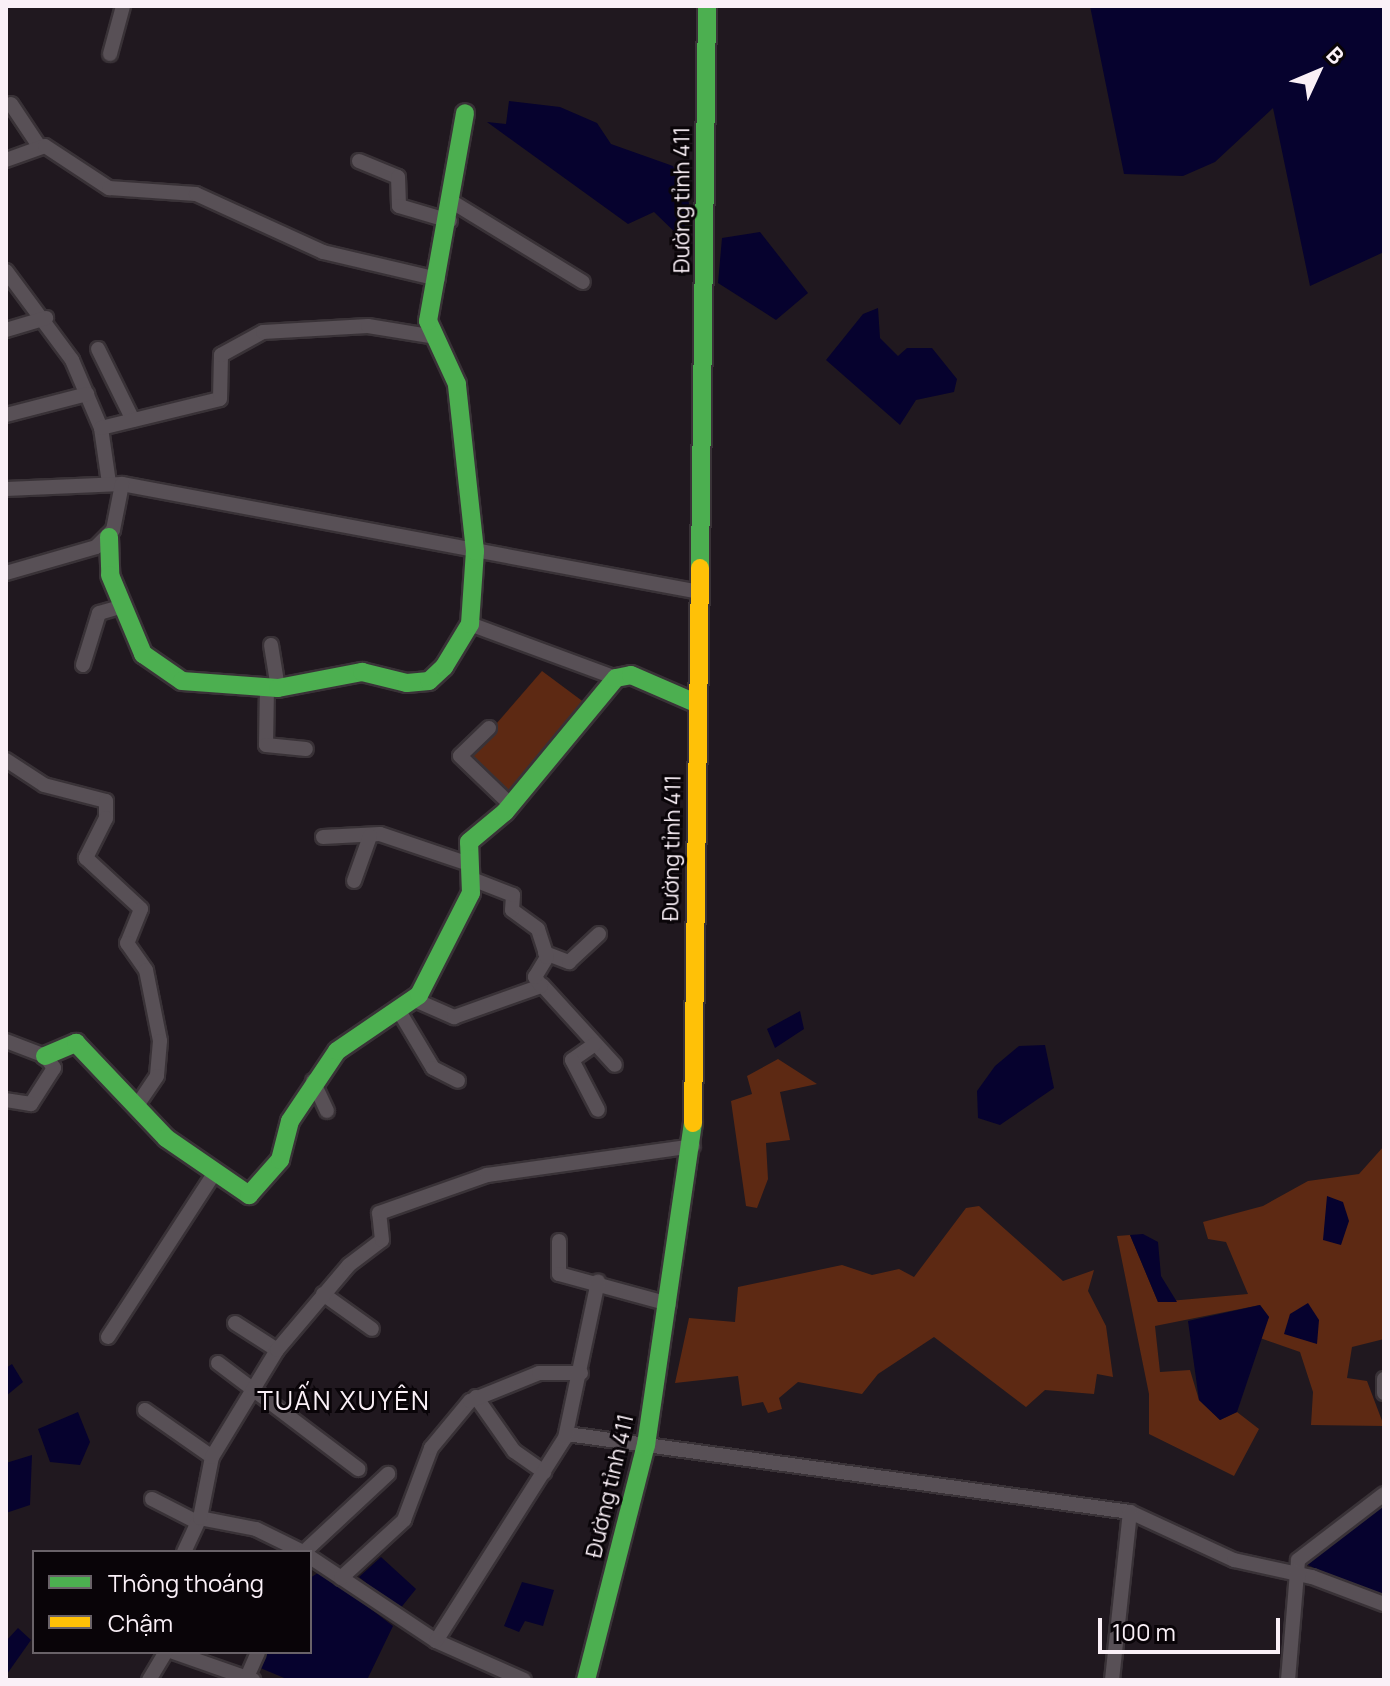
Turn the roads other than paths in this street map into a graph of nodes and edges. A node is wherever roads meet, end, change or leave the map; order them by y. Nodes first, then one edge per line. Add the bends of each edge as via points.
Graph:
1 (123, 6) edge
2 (707, 6) edge
3 (110, 54) dead end
4 (11, 104) dead end
5 (464, 120) dead end
6 (39, 146) junction
7 (6, 160) edge
8 (359, 161) dead end
9 (452, 212) junction
10 (6, 271) edge
11 (438, 279) junction
12 (583, 282) dead end
13 (46, 318) junction
14 (6, 330) edge
15 (430, 336) junction
16 (98, 349) dead end
17 (87, 394) junction
18 (6, 415) edge
19 (133, 420) junction
20 (101, 428) junction
21 (116, 484) junction
22 (6, 489) edge
23 (109, 537) junction
24 (475, 551) junction
25 (6, 573) edge
26 (699, 592) junction
27 (123, 606) junction
28 (470, 624) junction
29 (271, 645) dead end
30 (83, 665) dead end
31 (616, 678) junction
32 (273, 688) junction
33 (698, 704) junction
34 (489, 728) dead end
35 (306, 749) dead end
36 (6, 760) edge
37 (511, 805) junction
38 (370, 836) junction
39 (323, 837) dead end
40 (469, 871) junction
41 (354, 881) dead end
42 (599, 934) dead end
43 (545, 953) junction
44 (542, 985) junction
45 (407, 1006) junction
46 (6, 1041) edge
47 (595, 1044) junction
48 (45, 1056) junction
49 (615, 1065) dead end
50 (313, 1081) junction
51 (458, 1081) dead end
52 (6, 1100) edge
53 (136, 1107) junction
54 (598, 1110) dead end
55 (327, 1111) dead end
56 (693, 1146) junction
57 (214, 1174) junction
58 (559, 1241) dead end
59 (598, 1281) junction
60 (323, 1294) junction
61 (669, 1304) junction
62 (235, 1323) dead end
63 (372, 1329) dead end
64 (108, 1337) dead end
65 (277, 1350) junction
66 (218, 1363) dead end
67 (581, 1373) junction
68 (1384, 1379) edge
69 (256, 1385) junction
70 (1384, 1393) edge
71 (476, 1397) junction
72 (145, 1410) dead end
73 (567, 1434) junction
74 (646, 1445) junction
75 (212, 1457) junction
76 (358, 1469) dead end
77 (544, 1472) junction
78 (388, 1474) dead end
79 (1384, 1494) edge
80 (152, 1499) dead end
81 (1130, 1512) junction
82 (198, 1520) junction
83 (185, 1550) edge
84 (300, 1550) edge
85 (306, 1550) edge
86 (312, 1558) edge
87 (1295, 1573) junction
88 (341, 1578) junction
89 (1384, 1604) edge
90 (436, 1641) junction
91 (165, 1654) edge
92 (179, 1654) edge
93 (257, 1654) edge
94 (250, 1678) edge
95 (149, 1680) edge
96 (524, 1680) edge
97 (586, 1680) edge
98 (1112, 1680) edge
99 (1288, 1680) edge

1 - 3 street
2 - 26 street, Đường tỉnh 411
4 - 6 street
5 - 9 street
6 - 7 street
6 - 11 street via 109,188 196,194 323,252
8 - 9 street via 398,177 399,206
9 - 11 street
9 - 12 street
10 - 13 street
11 - 15 street
13 - 14 street
13 - 17 street
15 - 19 street via 368,326 257,334 221,355 220,399
15 - 24 street via 457,384
16 - 19 street
17 - 18 street
17 - 20 street
19 - 20 street
20 - 21 street
21 - 22 street
21 - 23 street
21 - 24 street
23 - 25 street via 86,552
23 - 27 street via 110,575
24 - 26 street
24 - 28 street
26 - 33 street, Đường tỉnh 411
27 - 30 street via 99,613
27 - 32 street via 143,654 161,671 224,689
28 - 31 street
28 - 32 street via 429,681 362,672
29 - 32 street
31 - 33 street via 631,675
31 - 37 street
32 - 35 street via 266,745
33 - 56 street, Đường tỉnh 411
34 - 37 street via 459,754
36 - 53 street via 44,785 106,801 106,818 86,858 141,909 127,943 146,970 160,1041 157,1076
37 - 40 street via 469,842
38 - 39 street
38 - 40 street
38 - 41 street
40 - 43 street via 513,895 512,910 538,929
40 - 45 street via 451,938
42 - 43 street via 569,962
43 - 44 street via 535,978
44 - 45 street via 454,1017
44 - 47 street
45 - 50 street via 337,1051
45 - 51 street via 433,1068
46 - 48 street
47 - 49 street
47 - 54 street via 572,1060
48 - 52 street via 54,1068 35,1100 27,1106
48 - 53 street via 76,1043
50 - 55 street
50 - 57 street via 261,1187 249,1195
53 - 57 street
56 - 60 street via 487,1175 382,1211 382,1240
56 - 61 street, Đường tỉnh 411
57 - 64 street
58 - 59 street via 556,1272
59 - 61 street
59 - 67 street
60 - 63 street
60 - 65 street
61 - 74 street, Đường tỉnh 411
62 - 65 street
65 - 69 street
66 - 69 street
67 - 71 street via 539,1373
67 - 73 street
68 - 70 street
69 - 75 street
69 - 76 street
71 - 77 street via 514,1451
71 - 88 street via 431,1448 404,1520
72 - 75 street
73 - 74 street
73 - 77 street
74 - 81 street
74 - 97 street, Đường tỉnh 411
75 - 82 street
77 - 90 street
78 - 85 street
79 - 87 street via 1298,1560
80 - 82 street
81 - 87 street via 1234,1560
81 - 98 street
82 - 83 street
82 - 84 street via 256,1529
86 - 88 street
87 - 89 street
87 - 99 street
88 - 90 street
90 - 96 street
91 - 95 street
92 - 94 street
93 - 94 street

